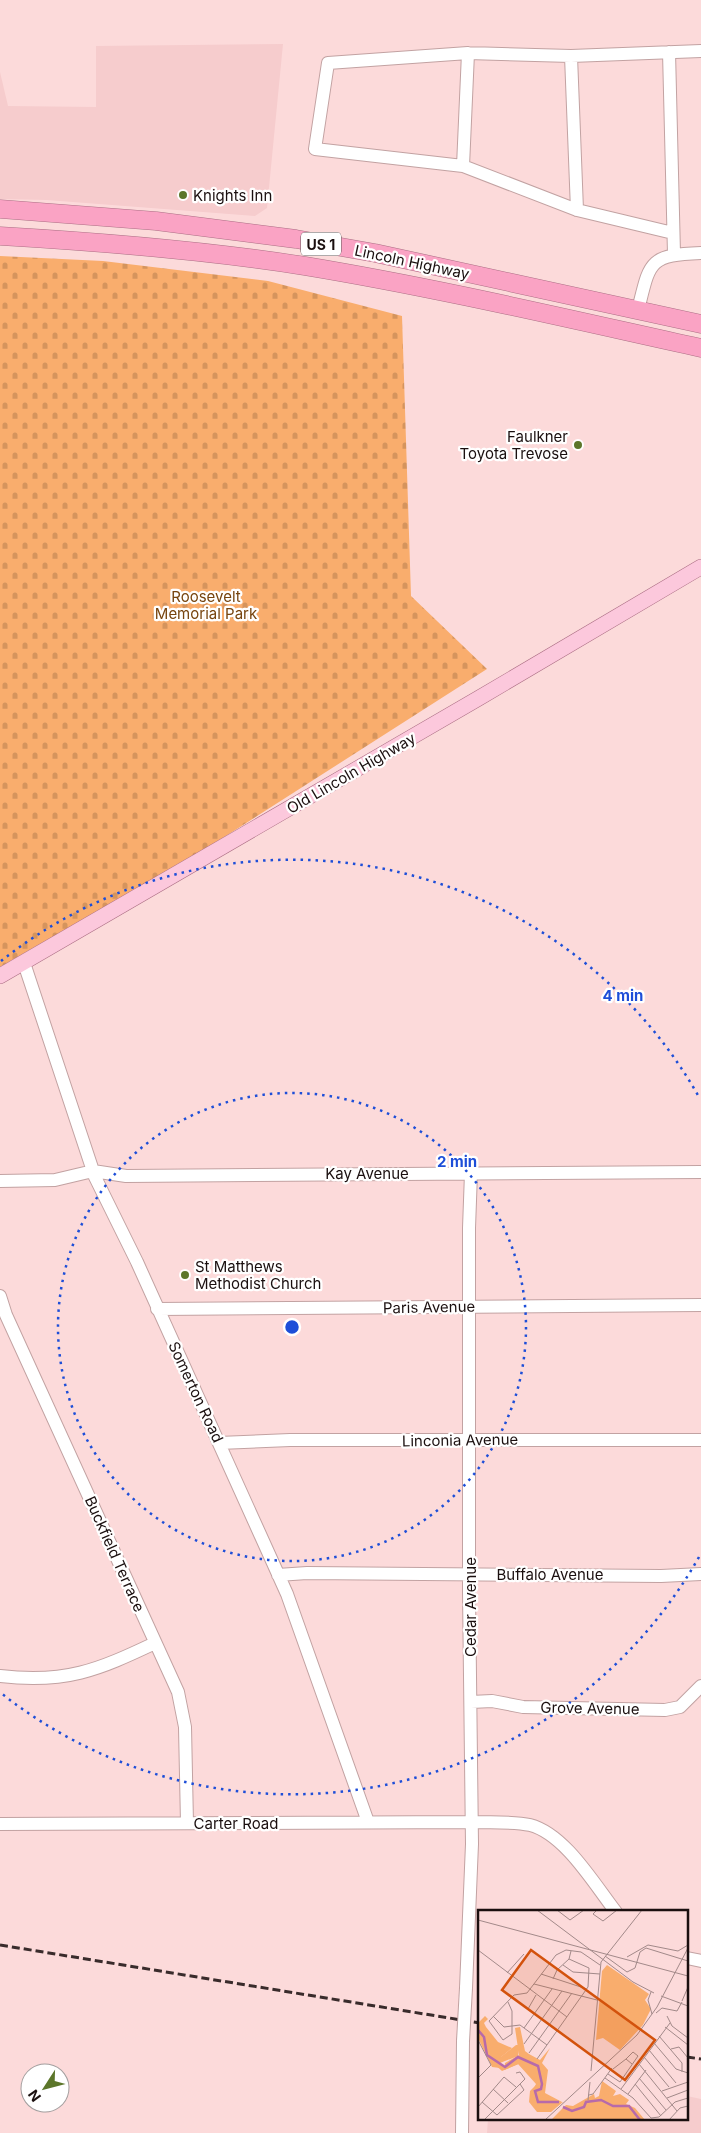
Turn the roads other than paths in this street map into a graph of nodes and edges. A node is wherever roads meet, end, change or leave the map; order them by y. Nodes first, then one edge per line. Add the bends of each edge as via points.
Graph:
1 (701, 51) edge
2 (669, 52) junction
3 (468, 53) junction
4 (572, 56) junction
5 (463, 166) junction
6 (0, 209) edge
7 (577, 210) junction
8 (674, 233) junction
9 (0, 236) edge
10 (701, 253) edge
11 (674, 254) junction
12 (638, 310) junction
13 (701, 324) edge
14 (701, 348) edge
15 (701, 567) edge
16 (24, 963) junction
17 (0, 976) edge
18 (93, 1172) junction
19 (471, 1172) junction
20 (701, 1172) edge
21 (0, 1181) edge
22 (0, 1296) edge
23 (701, 1305) edge
24 (469, 1306) junction
25 (157, 1309) junction
26 (469, 1440) junction
27 (701, 1440) edge
28 (219, 1443) junction
29 (470, 1574) junction
30 (701, 1574) edge
31 (278, 1575) junction
32 (155, 1643) junction
33 (0, 1676) edge
34 (701, 1686) edge
35 (471, 1702) junction
36 (368, 1822) junction
37 (472, 1822) junction
38 (187, 1823) junction
39 (0, 1824) edge
40 (614, 1910) edge
41 (688, 1958) edge
42 (701, 1961) edge
43 (462, 2133) edge

1 - 2 street
2 - 4 street
2 - 8 street
3 - 4 street
3 - 5 street
3 - 5 street via 328,63 315,149
4 - 7 street
5 - 7 street
6 - 12 highway, Lincoln Highway / US 1 via 87,214 296,239
7 - 8 street
8 - 11 street
9 - 14 highway, Lincoln Highway / US 1 via 148,246 305,266
10 - 11 street
11 - 12 street via 661,258 648,272
12 - 13 highway, Lincoln Highway / US 1
15 - 16 main road, Old Lincoln Highway
16 - 17 main road, Old Lincoln Highway
16 - 18 street, Somerton Road
18 - 19 street, Kay Avenue via 126,1176
18 - 21 street, Kay Avenue via 55,1180
18 - 25 street, Somerton Road
19 - 20 street, Kay Avenue
19 - 24 street, Cedar Avenue
22 - 32 street, Buckfield Terrace
23 - 24 street, Paris Avenue
24 - 25 street, Paris Avenue
24 - 26 street, Cedar Avenue
25 - 28 street, Somerton Road
26 - 27 street, Linconia Avenue
26 - 28 street, Linconia Avenue
26 - 29 street, Cedar Avenue
28 - 31 street, Somerton Road
29 - 30 street, Buffalo Avenue
29 - 31 street, Buffalo Avenue
29 - 35 street, Cedar Avenue
31 - 36 street, Somerton Road
32 - 33 street via 86,1673 39,1678
32 - 38 street, Buckfield Terrace via 181,1702
34 - 35 street, Grove Avenue via 680,1707 664,1710 523,1707 492,1701
35 - 37 street, Cedar Avenue
36 - 37 street, Carter Road
36 - 38 street, Carter Road
37 - 40 street, Carter Road via 529,1825 548,1833 568,1850
37 - 43 street, Cedar Avenue, bridge
38 - 39 street, Carter Road
41 - 42 street

